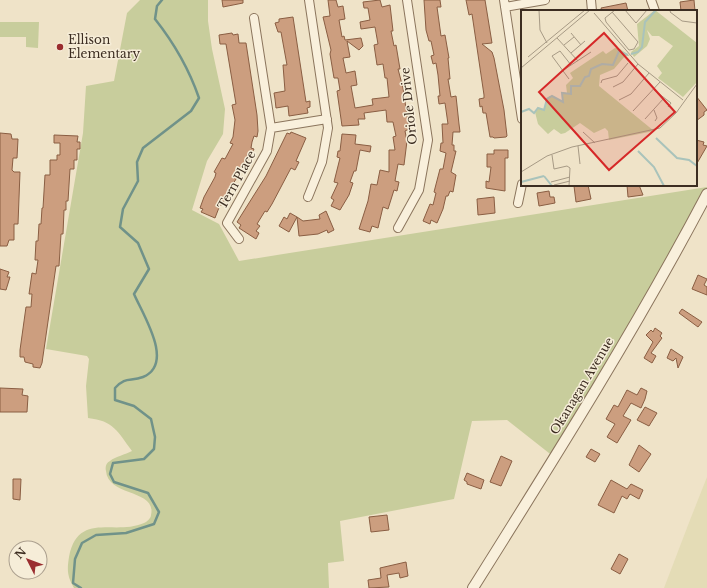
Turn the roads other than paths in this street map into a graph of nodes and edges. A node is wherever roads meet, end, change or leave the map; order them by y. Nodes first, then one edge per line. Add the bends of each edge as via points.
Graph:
1 (309, 0) edge
2 (407, 0) edge
3 (545, 0) edge
4 (591, 0) edge
5 (651, 0) edge
6 (504, 4) edge
7 (592, 10) edge
8 (655, 10) edge
9 (254, 18) dead end
10 (521, 113) edge
11 (327, 119) junction
12 (271, 128) junction
13 (522, 186) edge
14 (707, 194) edge
15 (308, 197) dead end
16 (518, 203) dead end
17 (398, 228) dead end
18 (239, 239) dead end
19 (473, 588) edge

1 - 11 street
2 - 17 street, Oriole Drive via 428,140 418,190
3 - 6 street
4 - 7 street
5 - 8 street
6 - 10 street
9 - 12 street, Tern Place
11 - 12 street
11 - 15 street via 328,128 322,162
12 - 18 street, Tern Place via 267,151 227,223
13 - 16 street
14 - 19 street, Okanagan Avenue via 678,250 606,372 534,493

